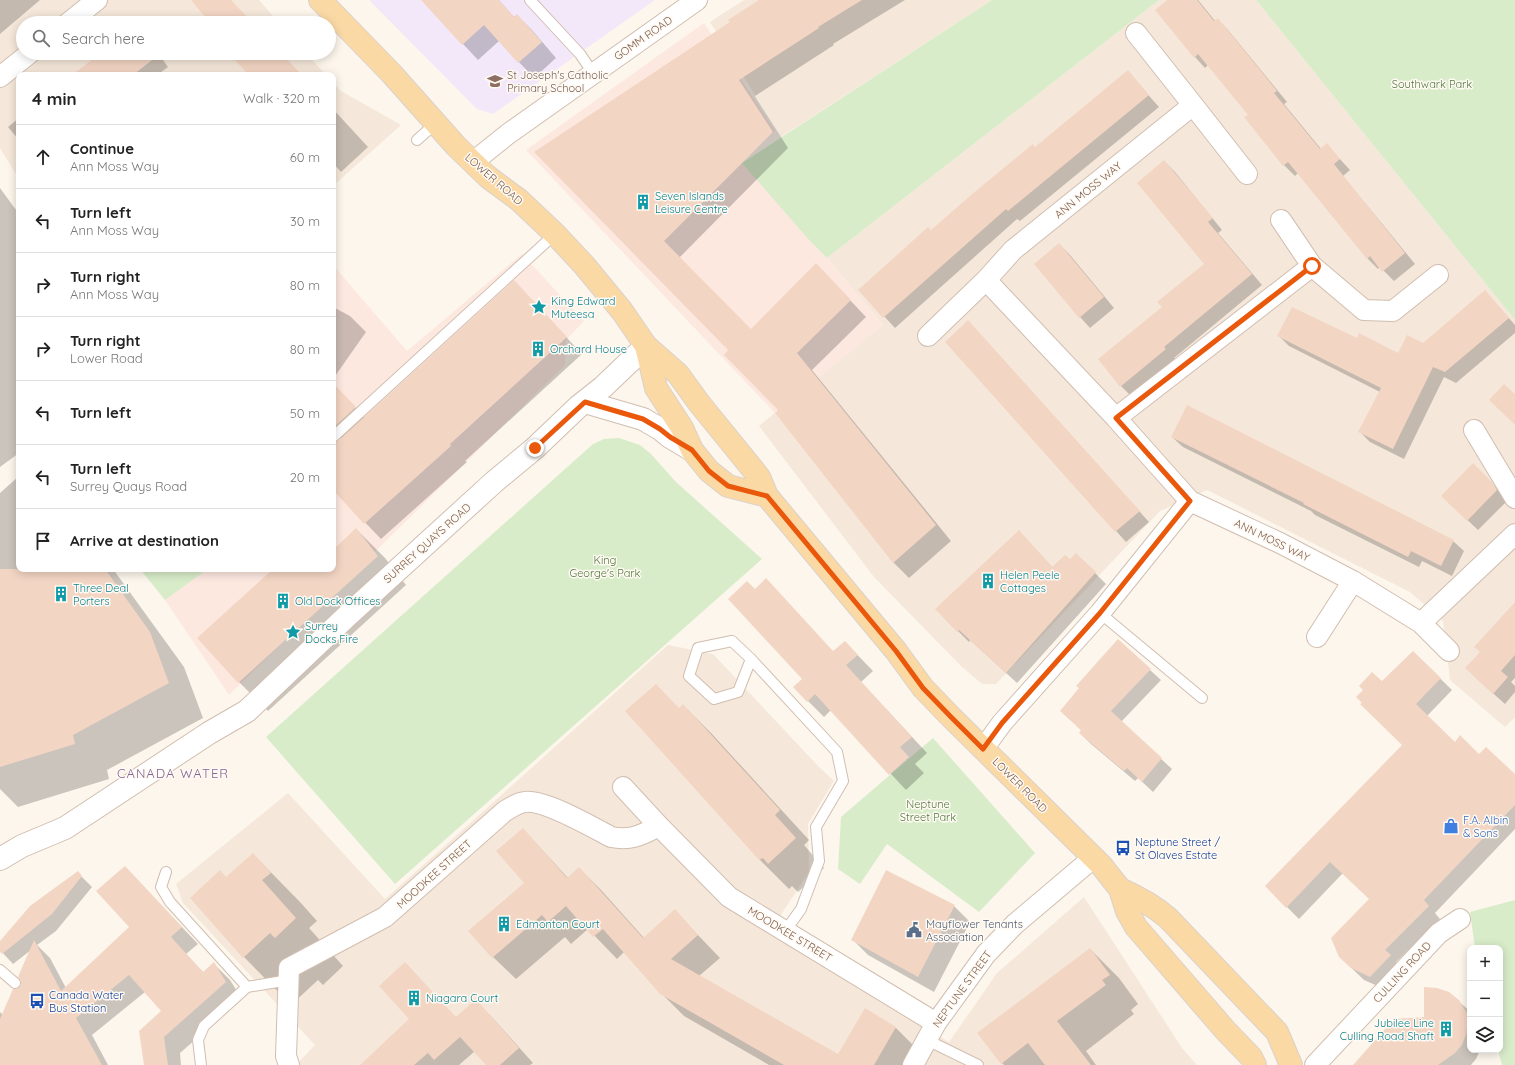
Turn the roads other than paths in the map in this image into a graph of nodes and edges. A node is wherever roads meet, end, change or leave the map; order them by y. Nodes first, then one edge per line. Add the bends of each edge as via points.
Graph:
1 (97, 0) edge
2 (320, 0) edge
3 (530, 0) edge
4 (698, 0) edge
5 (77, 16) edge
6 (336, 16) edge
7 (336, 16) edge
8 (1136, 33) dead end
9 (21, 60) edge
10 (593, 73) junction
11 (0, 77) edge
12 (1193, 105) junction
13 (436, 123) junction
14 (417, 140) dead end
15 (472, 162) junction
16 (1247, 174) dead end
17 (1281, 220) dead end
18 (555, 234) junction
19 (1312, 266) junction
20 (1438, 275) dead end
21 (986, 280) junction
22 (928, 336) dead end
23 (646, 346) junction
24 (585, 402) junction
25 (1116, 418) junction
26 (1474, 430) dead end
27 (336, 434) edge
28 (692, 450) junction
29 (767, 496) junction
30 (1515, 498) edge
31 (1190, 501) junction
32 (1515, 534) edge
33 (1353, 581) junction
34 (1100, 613) junction
35 (1421, 623) junction
36 (1317, 637) dead end
37 (1449, 651) dead end
38 (752, 659) junction
39 (1202, 698) dead end
40 (983, 749) junction
41 (623, 787) dead end
42 (659, 826) junction
43 (1093, 858) junction
44 (0, 859) edge
45 (166, 872) dead end
46 (1120, 889) junction
47 (1460, 919) dead end
48 (786, 930) junction
49 (0, 970) edge
50 (289, 980) junction
51 (15, 983) dead end
52 (247, 987) junction
53 (936, 1023) junction
54 (927, 1040) junction
55 (287, 1061) edge
56 (1253, 1061) edge
57 (201, 1065) edge
58 (914, 1065) edge
59 (978, 1065) edge
60 (1282, 1065) edge
61 (1291, 1065) edge
62 (1315, 1065) edge

1 - 5 street
2 - 7 main road, LOWER ROAD
3 - 10 lane via 580,54
4 - 10 street, GOMM ROAD
6 - 13 main road, LOWER ROAD
8 - 12 street
9 - 11 street
10 - 15 street, GOMM ROAD
12 - 16 street
12 - 21 street, ANN MOSS WAY via 1013,250
13 - 14 lane
13 - 15 main road, LOWER ROAD
15 - 18 main road, LOWER ROAD via 519,200
17 - 19 street
18 - 23 main road, LOWER ROAD via 622,311
18 - 27 lane
19 - 20 street via 1364,310 1392,311
19 - 25 street
21 - 22 street, ANN MOSS WAY
21 - 25 street, ANN MOSS WAY
23 - 24 street, SURREY QUAYS ROAD
23 - 28 main road via 656,388 682,428
23 - 29 main road, LOWER ROAD via 678,374 698,404 759,477
24 - 28 street via 643,419
24 - 44 street, SURREY QUAYS ROAD via 370,595 246,711 65,828 22,846
25 - 31 street, ANN MOSS WAY
26 - 30 street
28 - 29 main road via 709,471 728,486
29 - 40 main road, LOWER ROAD via 896,651 923,688
31 - 33 street, ANN MOSS WAY
31 - 34 street
32 - 35 street
33 - 35 street, ANN MOSS WAY
33 - 36 street
34 - 39 lane
34 - 40 street via 1002,723
35 - 37 street, ANN MOSS WAY
38 - 38 lane via 738,692 714,699 689,676 698,648 732,641
38 - 48 lane via 836,752 843,781 816,827 819,861 801,909
40 - 43 main road, LOWER ROAD
41 - 42 street, MOODKEE STREET
42 - 48 street, MOODKEE STREET via 729,897
42 - 50 street, MOODKEE STREET via 636,838 623,839 611,837 544,804 517,803 385,917 289,968
43 - 46 main road, LOWER ROAD
43 - 53 street, NEPTUNE STREET via 1016,924 986,954
45 - 52 lane via 161,887 170,902
46 - 56 main road, LOWER ROAD via 1127,911 1136,927
46 - 61 main road via 1154,906 1168,918 1277,1032
47 - 62 street, CULLING ROAD via 1439,933
48 - 53 street, MOODKEE STREET
49 - 51 lane
50 - 52 lane
50 - 55 street, MOODKEE STREET
52 - 57 lane via 204,1026 198,1040
53 - 54 street, NEPTUNE STREET
54 - 58 street, NEPTUNE STREET
54 - 59 lane
56 - 60 main road, LOWER ROAD

